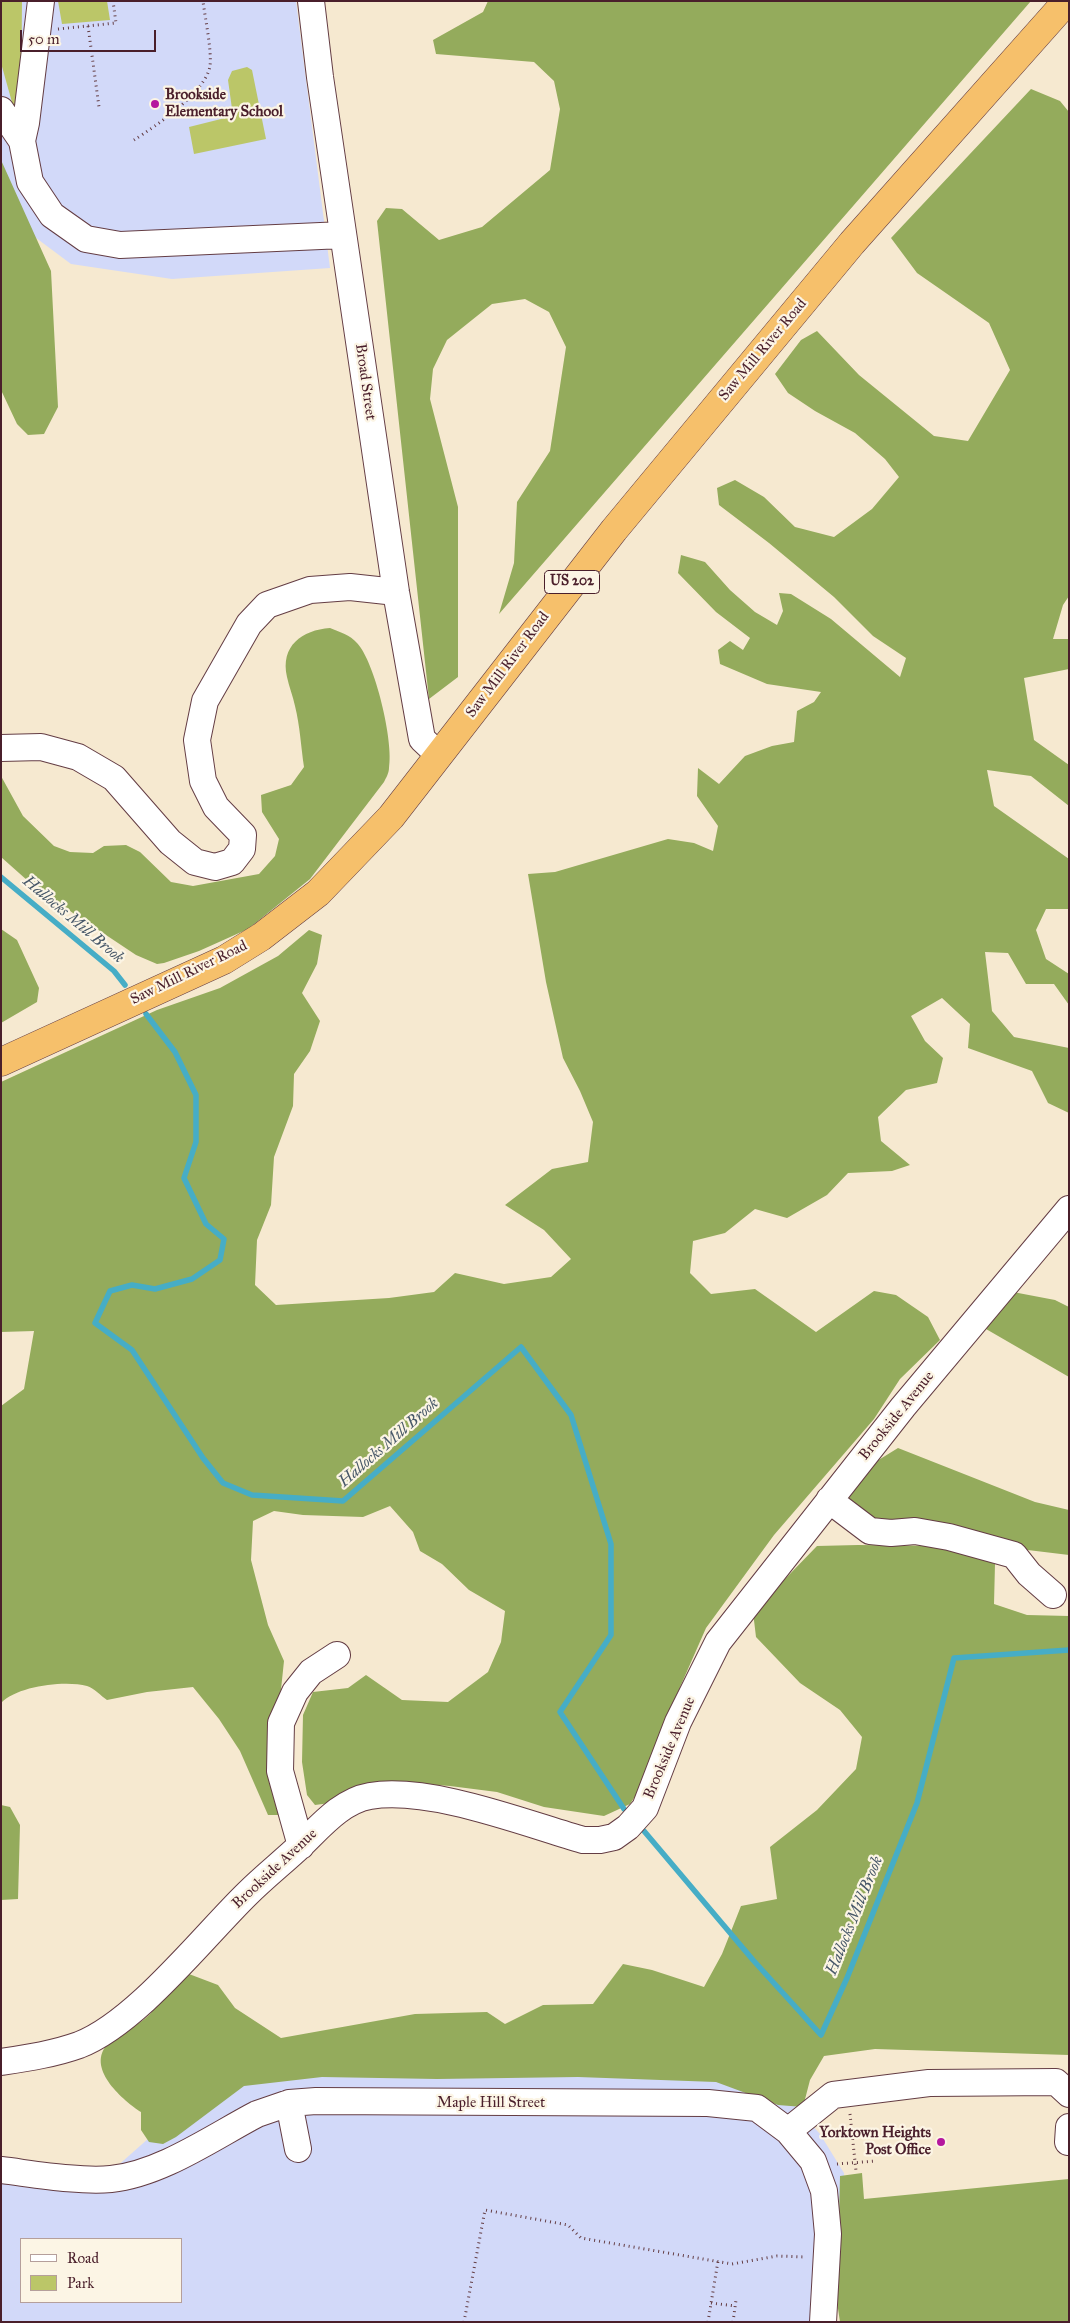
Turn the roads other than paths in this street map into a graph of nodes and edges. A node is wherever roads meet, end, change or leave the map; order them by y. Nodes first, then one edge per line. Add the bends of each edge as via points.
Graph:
1 (41, 1) edge
2 (311, 1) edge
3 (1067, 1) edge
4 (1, 110) edge
5 (22, 141) junction
6 (343, 235) junction
7 (396, 592) junction
8 (1, 748) edge
9 (440, 755) junction
10 (1, 1062) edge
11 (1069, 1209) edge
12 (829, 1500) junction
13 (1053, 1595) dead end
14 (337, 1655) dead end
15 (301, 1846) junction
16 (1, 2062) edge
17 (1069, 2094) edge
18 (289, 2103) junction
19 (788, 2131) junction
20 (298, 2149) dead end
21 (1, 2170) edge
22 (823, 2322) edge

1 - 5 street
2 - 6 street, Broad Street
3 - 9 highway, Saw Mill River Road / US 202 via 852,243 630,509
4 - 5 street
5 - 6 street via 30,182 52,215 86,239 120,245
6 - 7 street, Broad Street
7 - 8 street via 350,588 310,590 268,605 249,624 205,701 198,740 202,781 216,807 242,836 242,849 232,862 215,867 194,862 170,842 114,778 78,757 41,747
7 - 9 street, Broad Street via 422,739
9 - 10 highway, Saw Mill River Road / US 202 via 363,848 318,893 261,937 224,960
11 - 12 street, Brookside Avenue
12 - 13 street via 870,1531 915,1531 1014,1555 1029,1574
12 - 15 street, Brookside Avenue via 718,1642 678,1722 645,1808 614,1837 583,1840 456,1803 394,1794 368,1796 344,1806
14 - 15 street via 311,1672 295,1692 281,1723 280,1771
15 - 16 street, Brookside Avenue via 248,1893 120,2022 80,2044
17 - 19 street via 1056,2082 929,2083 833,2095
18 - 19 street, Maple Hill Street via 736,2104 758,2108
18 - 20 street
18 - 21 street, Maple Hill Street via 257,2114 143,2172 111,2179
19 - 22 street, Maple Hill Street via 814,2161 824,2191 828,2234

